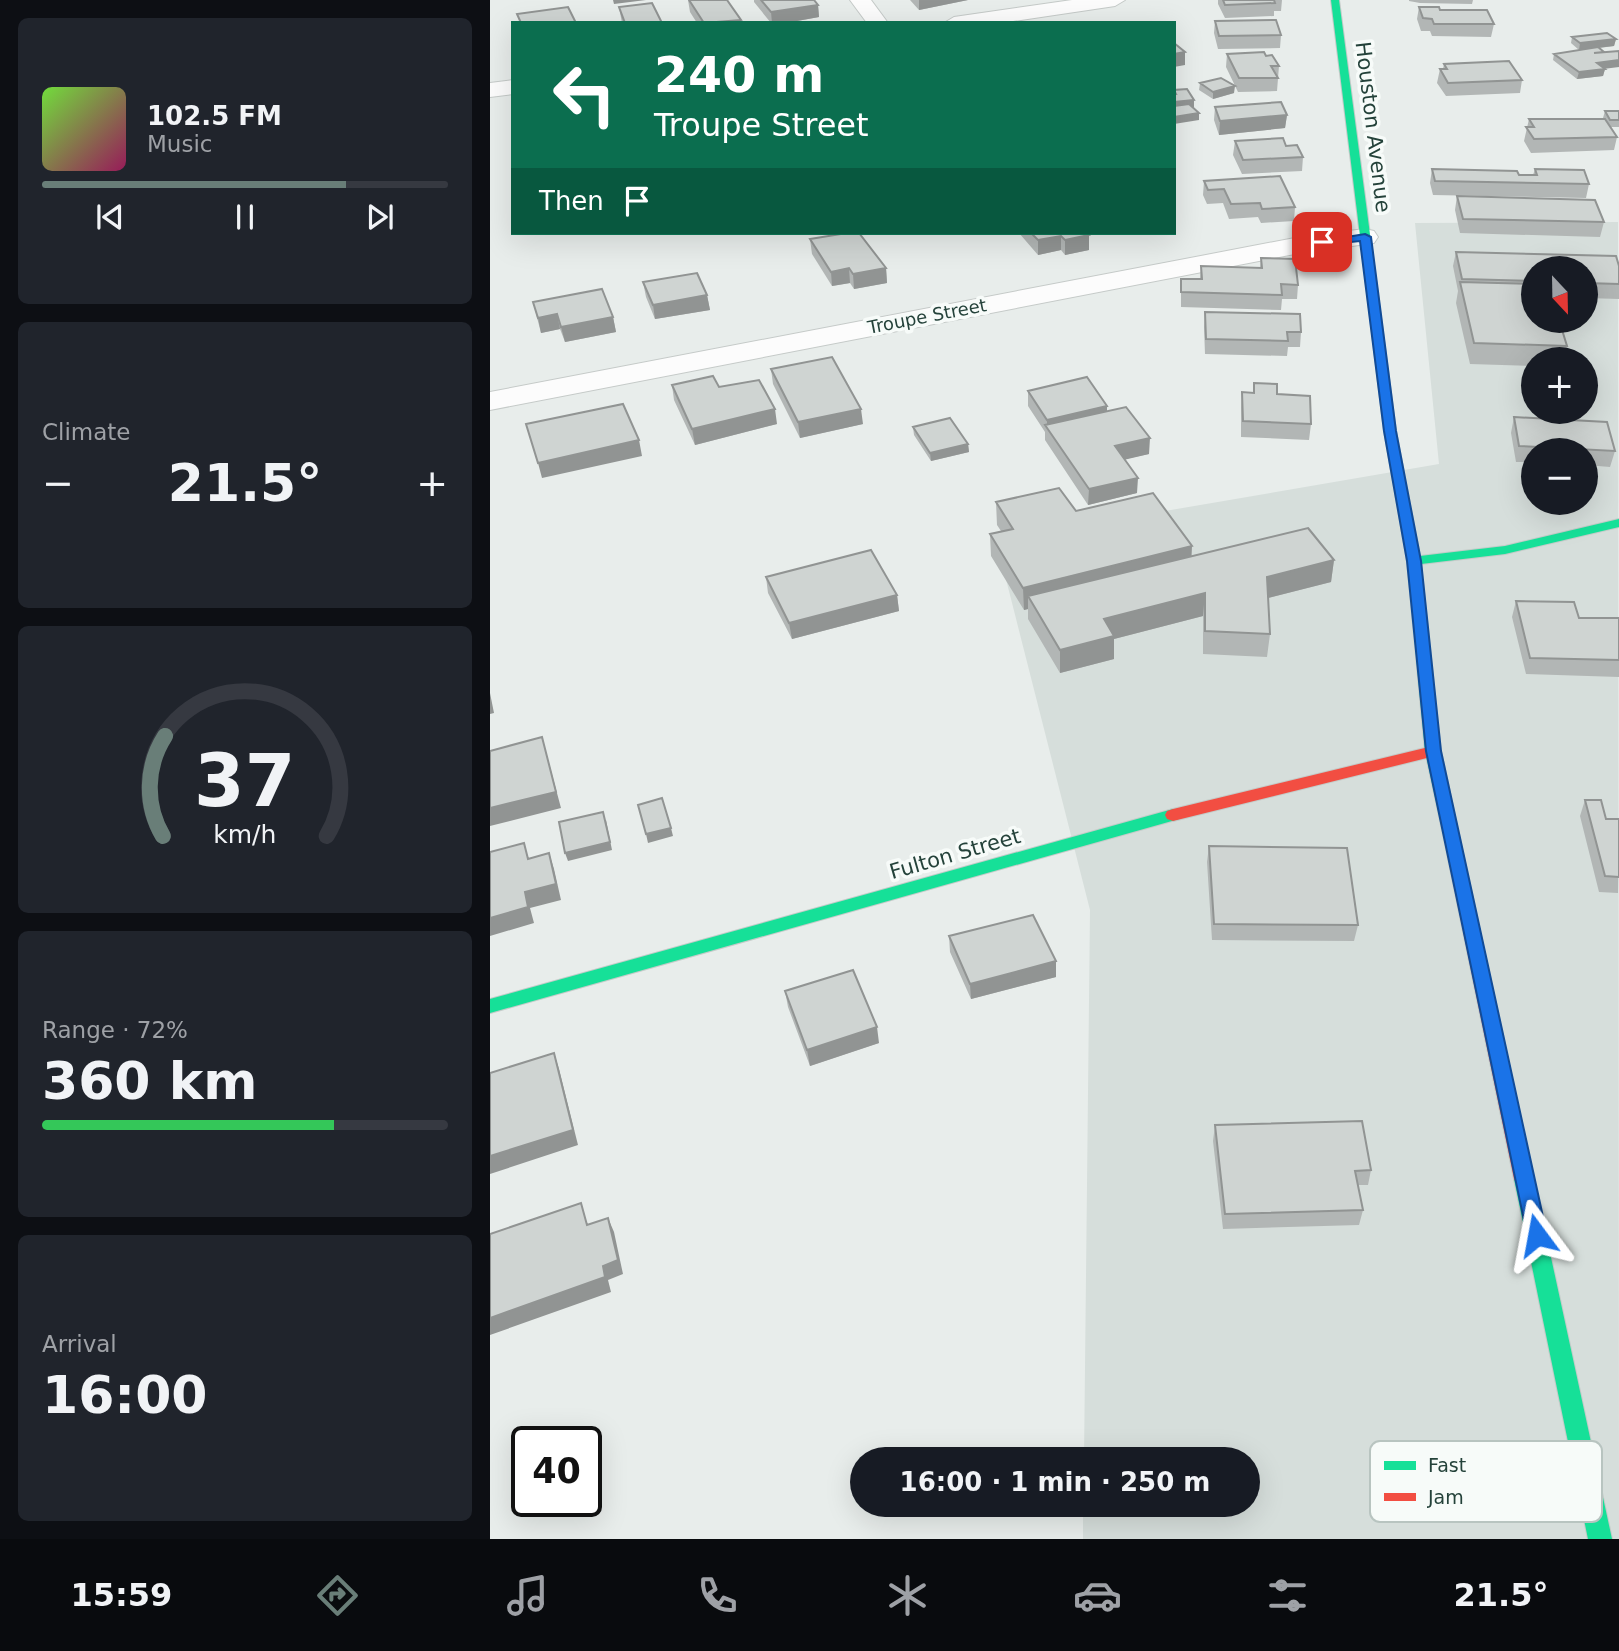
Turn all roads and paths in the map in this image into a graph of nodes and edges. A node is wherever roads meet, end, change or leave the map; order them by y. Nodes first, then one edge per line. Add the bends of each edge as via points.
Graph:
1 (860, 0) edge
2 (1115, 0) edge
3 (1335, 0) edge
4 (876, 21) edge
5 (968, 21) edge
6 (511, 87) edge
7 (490, 90) edge
8 (1365, 237) junction
9 (490, 401) edge
10 (1619, 523) edge
11 (1414, 561) junction
12 (1433, 751) junction
13 (490, 1006) edge
14 (1579, 1441) edge

1 - 4 street
2 - 5 street
3 - 8 street, Houston Avenue
6 - 7 street
8 - 9 street, Troupe Street via 1300,245
8 - 11 street, Houston Avenue via 1390,431
10 - 11 street via 1505,550
11 - 12 street, Houston Avenue
12 - 13 street, Fulton Street via 1234,798
12 - 14 street, Houston Avenue

